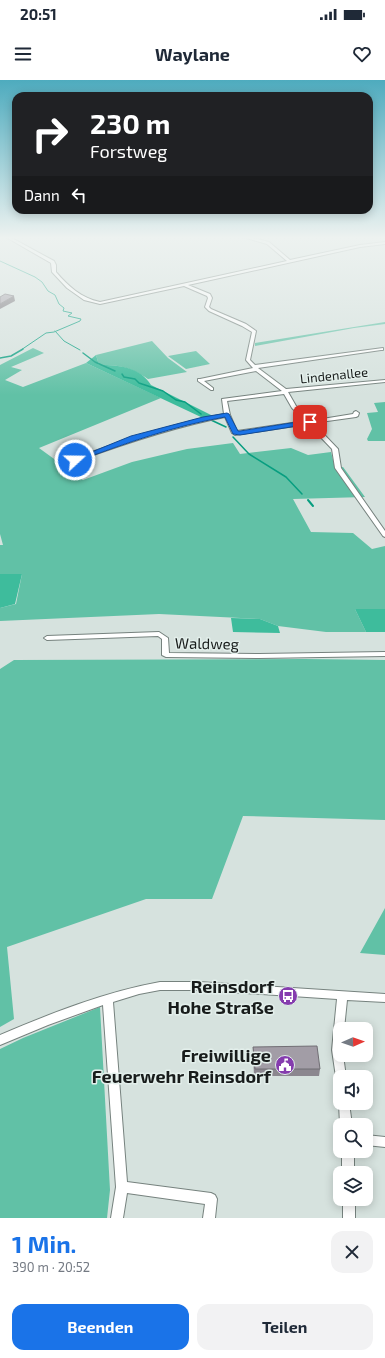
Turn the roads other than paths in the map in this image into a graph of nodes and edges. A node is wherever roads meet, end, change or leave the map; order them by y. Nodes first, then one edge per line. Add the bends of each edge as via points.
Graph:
1 (72, 289) edge
2 (166, 289) edge
3 (195, 289) edge
4 (381, 349) dead end
5 (255, 368) junction
6 (385, 381) edge
7 (211, 389) dead end
8 (285, 391) junction
9 (356, 413) dead end
10 (227, 415) junction
11 (310, 422) junction
12 (75, 460) dead end
13 (385, 535) edge
14 (47, 638) dead end
15 (385, 654) edge
16 (342, 996) junction
17 (385, 998) edge
18 (108, 999) junction
19 (0, 1040) edge
20 (340, 1070) edge
21 (373, 1141) edge
22 (385, 1142) edge
23 (122, 1187) junction
24 (349, 1206) edge
25 (117, 1218) edge
26 (209, 1218) edge
27 (349, 1218) edge

1 - 2 street via 88,301 100,303
3 - 5 street via 209,295 207,306 210,310 254,332 248,360
4 - 5 street
5 - 7 street via 200,380
5 - 8 street
6 - 8 street, Lindenallee
8 - 10 street, Lindenallee via 224,400
8 - 11 street via 294,407
9 - 11 street
10 - 11 street via 235,433
10 - 12 street via 134,438
11 - 13 street via 335,449 338,468
14 - 15 street, Waldweg via 159,634 165,638 166,655
16 - 17 street
16 - 18 street via 199,986 160,986
16 - 20 street via 337,1050
18 - 19 street
18 - 23 street
21 - 22 street
23 - 25 street
23 - 26 street via 212,1199
24 - 27 street

